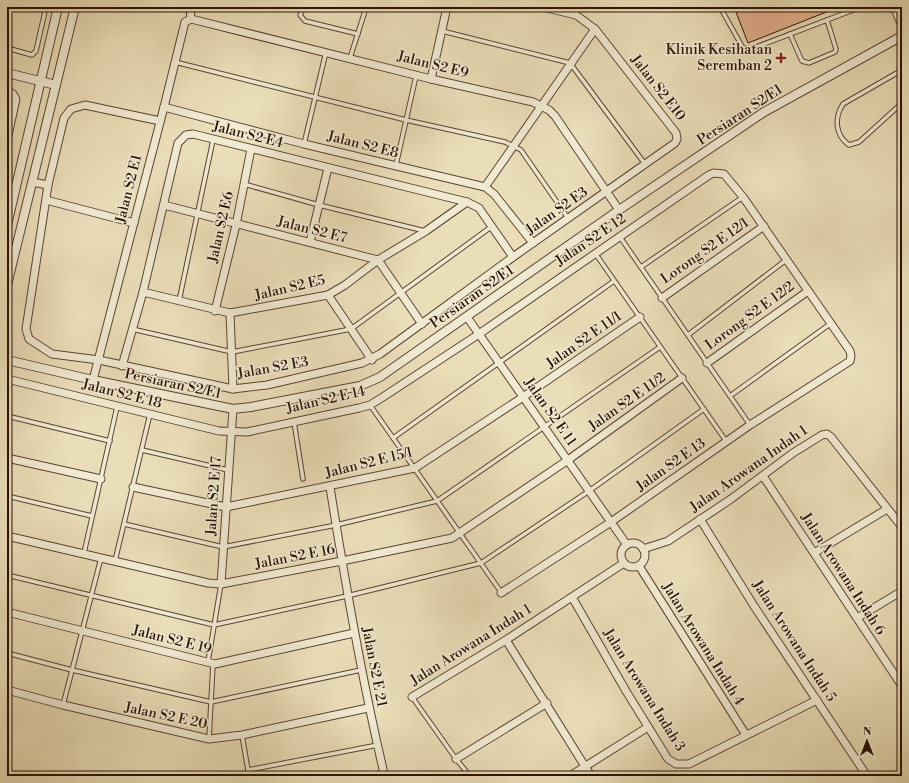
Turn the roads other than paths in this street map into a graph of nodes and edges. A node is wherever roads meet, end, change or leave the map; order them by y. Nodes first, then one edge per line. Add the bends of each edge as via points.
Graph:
1 (46, 7) edge
2 (58, 7) edge
3 (75, 7) edge
4 (190, 7) edge
5 (312, 7) edge
6 (364, 7) edge
7 (447, 7) edge
8 (543, 7) edge
9 (720, 7) edge
10 (861, 7) edge
11 (892, 7) edge
12 (191, 19) junction
13 (827, 20) junction
14 (595, 29) junction
15 (902, 30) edge
16 (442, 31) junction
17 (358, 34) junction
18 (790, 34) junction
19 (902, 36) edge
20 (7, 48) edge
21 (326, 52) junction
22 (350, 58) junction
23 (174, 62) junction
24 (570, 63) junction
25 (902, 70) edge
26 (7, 73) edge
27 (416, 75) junction
28 (431, 79) junction
29 (41, 82) junction
30 (56, 85) junction
31 (7, 90) edge
32 (315, 98) junction
33 (902, 103) edge
34 (541, 105) junction
35 (164, 107) junction
36 (406, 120) junction
37 (160, 122) junction
38 (8, 126) edge
39 (7, 140) edge
40 (213, 140) junction
41 (304, 144) junction
42 (514, 146) junction
43 (251, 149) junction
44 (645, 164) junction
45 (396, 166) junction
46 (328, 168) junction
47 (32, 182) junction
48 (244, 184) junction
49 (48, 185) junction
50 (485, 187) junction
51 (607, 193) junction
52 (743, 196) junction
53 (46, 200) junction
54 (467, 202) junction
55 (164, 205) junction
56 (319, 205) junction
57 (619, 210) junction
58 (198, 215) junction
59 (568, 218) junction
60 (134, 223) junction
61 (7, 225) edge
62 (236, 225) junction
63 (492, 226) junction
64 (764, 226) junction
65 (426, 231) junction
66 (620, 237) junction
67 (310, 242) junction
68 (533, 243) junction
69 (595, 254) junction
70 (513, 258) junction
71 (378, 260) junction
72 (786, 260) junction
73 (641, 267) junction
74 (614, 281) junction
75 (7, 285) edge
76 (808, 291) junction
77 (143, 292) junction
78 (401, 293) junction
79 (328, 295) junction
80 (662, 298) junction
81 (179, 302) junction
82 (214, 311) junction
83 (230, 313) junction
84 (467, 317) junction
85 (640, 317) junction
86 (422, 324) junction
87 (830, 324) junction
88 (132, 328) junction
89 (351, 329) junction
90 (479, 334) junction
91 (688, 335) junction
92 (660, 347) junction
93 (232, 352) junction
94 (7, 360) edge
95 (99, 360) junction
96 (372, 360) junction
97 (707, 363) junction
98 (500, 364) junction
99 (122, 366) junction
100 (682, 378) junction
101 (7, 380) edge
102 (93, 380) junction
103 (233, 389) junction
104 (730, 396) junction
105 (523, 397) junction
106 (370, 404) junction
107 (118, 406) junction
108 (233, 409) junction
109 (704, 409) junction
110 (150, 414) junction
111 (7, 416) edge
112 (294, 422) junction
113 (750, 425) junction
114 (545, 428) junction
115 (231, 433) junction
116 (393, 438) junction
117 (110, 441) junction
118 (727, 442) junction
119 (142, 450) junction
120 (7, 458) edge
121 (568, 460) junction
122 (415, 468) junction
123 (229, 470) junction
124 (763, 476) junction
125 (101, 479) junction
126 (303, 479) dead end
127 (133, 487) junction
128 (330, 487) junction
129 (590, 491) junction
130 (7, 496) edge
131 (437, 501) junction
132 (226, 507) junction
133 (887, 509) junction
134 (92, 516) junction
135 (700, 519) junction
136 (611, 522) junction
137 (124, 524) junction
138 (336, 525) junction
139 (902, 527) edge
140 (460, 534) junction
141 (7, 536) edge
142 (627, 545) junction
143 (223, 547) junction
144 (643, 549) junction
145 (84, 553) junction
146 (814, 553) junction
147 (101, 558) junction
148 (342, 561) junction
149 (114, 562) junction
150 (481, 563) junction
151 (624, 563) junction
152 (639, 566) junction
153 (7, 574) edge
154 (220, 584) junction
155 (902, 591) edge
156 (501, 592) joint
157 (91, 595) junction
158 (347, 596) junction
159 (572, 597) junction
160 (7, 612) edge
161 (857, 618) junction
162 (214, 625) junction
163 (82, 631) junction
164 (354, 633) junction
165 (506, 640) junction
166 (7, 652) edge
167 (210, 664) junction
168 (72, 670) junction
169 (361, 670) junction
170 (901, 683) edge
171 (7, 690) edge
172 (412, 697) joint
173 (817, 700) junction
174 (211, 702) junction
175 (547, 703) junction
176 (64, 705) junction
177 (368, 708) junction
178 (648, 727) junction
179 (242, 735) junction
180 (746, 735) junction
181 (209, 739) junction
182 (378, 745) junction
183 (456, 759) junction
184 (586, 766) junction
185 (248, 770) junction
186 (902, 772) edge
187 (249, 776) edge
188 (382, 776) edge
189 (470, 776) edge
190 (570, 776) edge
191 (591, 776) edge
192 (867, 776) edge
193 (896, 776) edge

1 - 20 lane via 36,51 32,55
2 - 29 street
3 - 30 street
4 - 12 street
5 - 17 lane via 303,10 300,15 305,21
6 - 17 lane
7 - 16 street
8 - 14 street, Jalan S2 E10 via 576,15
9 - 18 lane via 743,48 751,49
10 - 13 lane
11 - 15 lane
12 - 21 street, Jalan S2 E9
12 - 23 street, Jalan S2 E1 via 185,22
13 - 18 lane
13 - 18 lane via 836,50 809,63 802,61
14 - 24 street
14 - 44 street, Jalan S2 E10 via 676,133 676,143
16 - 24 lane
16 - 28 street
17 - 22 lane
19 - 57 street, Persiaran S2/E1 via 764,112
21 - 22 street, Jalan S2 E9
21 - 32 lane
22 - 27 street, Jalan S2 E9
23 - 32 lane
23 - 35 street, Jalan S2 E1
24 - 34 street
24 - 44 lane
25 - 33 lane via 843,104 836,119 842,140 849,145 858,142
26 - 29 street
27 - 28 street, Jalan S2 E9
27 - 36 lane
28 - 34 street, Jalan S2 E9
29 - 30 street
29 - 61 street
30 - 47 street
31 - 38 street via 16,99
32 - 36 lane
32 - 41 lane
34 - 42 street
34 - 51 street, Jalan S2 E9 via 554,116
35 - 37 street, Jalan S2 E1
35 - 41 street, Jalan S2 E8
36 - 42 lane
36 - 45 lane
37 - 49 street, Jalan S2 E3 via 85,105 71,109 64,118
37 - 60 street, Jalan S2 E1
38 - 39 street
40 - 43 street, Jalan S2 E4
40 - 55 street, Jalan S2 E4 via 193,134 181,139
40 - 58 lane
41 - 45 street, Jalan S2 E8
42 - 50 street
42 - 59 lane via 520,150
43 - 46 street, Jalan S2 E4
43 - 48 street, Jalan S2 E6
44 - 51 street, Jalan S2 E10
45 - 50 street, Jalan S2 E8
46 - 54 street, Jalan S2 E4
46 - 56 street
47 - 49 street
47 - 75 street
48 - 56 lane
48 - 62 street, Jalan S2 E6
49 - 53 street, Jalan S2 E3
50 - 68 street via 494,194
51 - 57 street, Jalan S2 E9
51 - 59 street, Jalan S2 E3
52 - 64 street
52 - 66 street, Jalan S2 E 12 via 724,174 709,175
52 - 73 lane
53 - 60 street
53 - 95 street, Jalan S2 E3 via 26,329 29,339 52,354
54 - 63 street, Jalan S2 E4 via 479,208
54 - 65 street, Jalan S2 E5
55 - 58 street, Jalan S2 E7
55 - 77 street, Jalan S2 E4
56 - 65 lane
56 - 67 street
57 - 84 street, Persiaran S2/E1
58 - 62 street, Jalan S2 E7
58 - 81 lane
59 - 68 street, Jalan S2 E3
60 - 95 street, Jalan S2 E1
62 - 67 street, Jalan S2 E7
62 - 82 street, Jalan S2 E6
63 - 70 street, Jalan S2 E4
63 - 78 lane
64 - 72 street
64 - 80 street, Lorong S2 E 12/1
65 - 71 street, Jalan S2 E5
66 - 69 street, Jalan S2 E 12
66 - 73 lane
67 - 71 street, Jalan S2 E7
68 - 70 street, Jalan S2 E3
69 - 74 lane
69 - 90 street, Jalan S2 E 12
70 - 86 street, Jalan S2 E3
71 - 78 street
71 - 79 street, Jalan S2 E5
72 - 76 street
72 - 91 lane
73 - 80 lane
74 - 85 lane
74 - 98 lane
76 - 87 street
76 - 97 street, Lorong S2 E 12/2
77 - 81 street, Jalan S2 E5
77 - 88 street, Jalan S2 E4
78 - 86 street
78 - 89 lane
79 - 83 street, Jalan S2 E5
79 - 89 street
80 - 91 lane
81 - 82 street, Jalan S2 E5
82 - 83 street, Jalan S2 E5
83 - 93 street
84 - 90 street, Jalan S2 E 11
84 - 108 street, Persiaran S2/E1 via 380,376 360,386
85 - 92 lane
85 - 105 street, Jalan S2 E 11/1
86 - 96 street, Jalan S2 E3
87 - 104 lane
87 - 113 street, Jalan S2 E 13 via 850,351 850,361
88 - 93 lane
88 - 99 street, Jalan S2 E4
89 - 93 lane
89 - 96 street
90 - 98 street, Jalan S2 E 11
90 - 106 street, Jalan S2 E 14
91 - 97 lane
92 - 100 lane
92 - 114 lane
93 - 103 street
94 - 102 street, Persiaran S2/E1
95 - 99 street, Jalan S2 E3
95 - 102 street, Jalan S2 E1
96 - 103 street, Jalan S2 E3 via 267,385
97 - 104 lane
98 - 105 street, Jalan S2 E 11
98 - 116 lane
99 - 103 street, Jalan S2 E3
100 - 109 lane
100 - 121 street, Jalan S2 E 11/2
101 - 107 street, Jalan S2 E 18
102 - 108 street, Persiaran S2/E1
104 - 113 lane
105 - 114 street, Jalan S2 E 11
105 - 122 street, Jalan S2 E 15/1
106 - 112 street, Jalan S2 E 14
106 - 116 lane
107 - 110 street, Jalan S2 E 18
107 - 117 lane
108 - 115 street, Jalan S2 E 17
109 - 118 lane
109 - 129 lane
110 - 115 street, Jalan S2 E 18
110 - 119 lane
111 - 117 lane
112 - 115 street, Jalan S2 E 14
112 - 126 lane
113 - 118 street, Jalan S2 E 13
114 - 121 street, Jalan S2 E 11
114 - 131 lane
115 - 123 street, Jalan S2 E 17
116 - 122 lane
117 - 125 lane
118 - 136 street, Jalan S2 E 13
119 - 123 lane
119 - 127 lane
120 - 125 street
121 - 129 street, Jalan S2 E 11
121 - 140 street, Jalan S2 E 16
122 - 128 street, Jalan S2 E 15/1
122 - 131 lane
123 - 132 street, Jalan S2 E 17
124 - 133 street, Jalan Arowana Indah 1 via 792,452 827,434
124 - 135 street, Jalan Arowana Indah 1
124 - 146 street, Jalan Arowana Indah 6
125 - 134 lane
127 - 132 street
127 - 137 lane
128 - 132 street, Jalan S2 E 15/1
128 - 138 street, Jalan S2 E 21
129 - 136 street, Jalan S2 E 11
129 - 150 lane
130 - 134 lane
131 - 138 lane
131 - 140 lane
132 - 143 street, Jalan S2 E 17
133 - 139 street, Jalan Arowana Indah 1
133 - 146 street
134 - 145 lane
135 - 144 street, Jalan Arowana Indah 1 via 668,541
135 - 173 street, Jalan Arowana Indah 5
136 - 142 street, Jalan S2 E 11
136 - 156 street, Jalan S2 E 13
137 - 143 lane
137 - 149 lane
138 - 143 lane
138 - 148 street, Jalan S2 E 21
140 - 148 street, Jalan S2 E 16 via 452,538
140 - 150 lane
141 - 145 street, Jalan S2 E 16
142 - 144 street via 637,544
142 - 151 street via 622,552
143 - 154 street, Jalan S2 E 17
144 - 152 street via 645,556
145 - 147 street, Jalan S2 E 16
146 - 161 street, Jalan Arowana Indah 6
147 - 149 street, Jalan S2 E 16
147 - 157 lane
148 - 154 street, Jalan S2 E 16
148 - 158 street, Jalan S2 E 21
149 - 154 street, Jalan S2 E 16
150 - 156 lane
150 - 158 lane
151 - 152 street via 631,567
151 - 159 street, Jalan Arowana Indah 1
152 - 180 street, Jalan Arowana Indah 4
153 - 157 lane
154 - 162 lane
155 - 161 street
157 - 162 lane
157 - 163 lane
158 - 162 lane
158 - 164 street, Jalan S2 E 21
159 - 165 street, Jalan Arowana Indah 1
159 - 178 street, Jalan Arowana Indah 3
160 - 163 street, Jalan S2 E 19
161 - 170 street, Jalan Arowana Indah 6
162 - 167 lane
163 - 167 street, Jalan S2 E 19
163 - 168 lane
164 - 167 street, Jalan S2 E 19 via 223,664
164 - 169 street, Jalan S2 E 21
165 - 172 street, Jalan Arowana Indah 1
165 - 175 street
166 - 168 lane
167 - 174 lane
168 - 174 lane
168 - 176 lane
169 - 174 lane
169 - 177 street, Jalan S2 E 21
171 - 176 street, Jalan S2 E 20
172 - 183 lane
173 - 180 street, Jalan Arowana Indah 3
173 - 192 street, Jalan Arowana Indah 5
174 - 181 lane
175 - 183 street
175 - 184 street
176 - 181 street, Jalan S2 E 20
177 - 179 street, Jalan S2 E 20
177 - 182 street, Jalan S2 E 21
178 - 180 street, Jalan Arowana Indah 3 via 668,759 676,764 689,764
178 - 184 street
179 - 181 street, Jalan S2 E 20
179 - 185 lane
182 - 185 lane
182 - 188 street, Jalan S2 E 21
183 - 189 lane
184 - 190 street
184 - 191 street
185 - 187 lane
186 - 193 street

